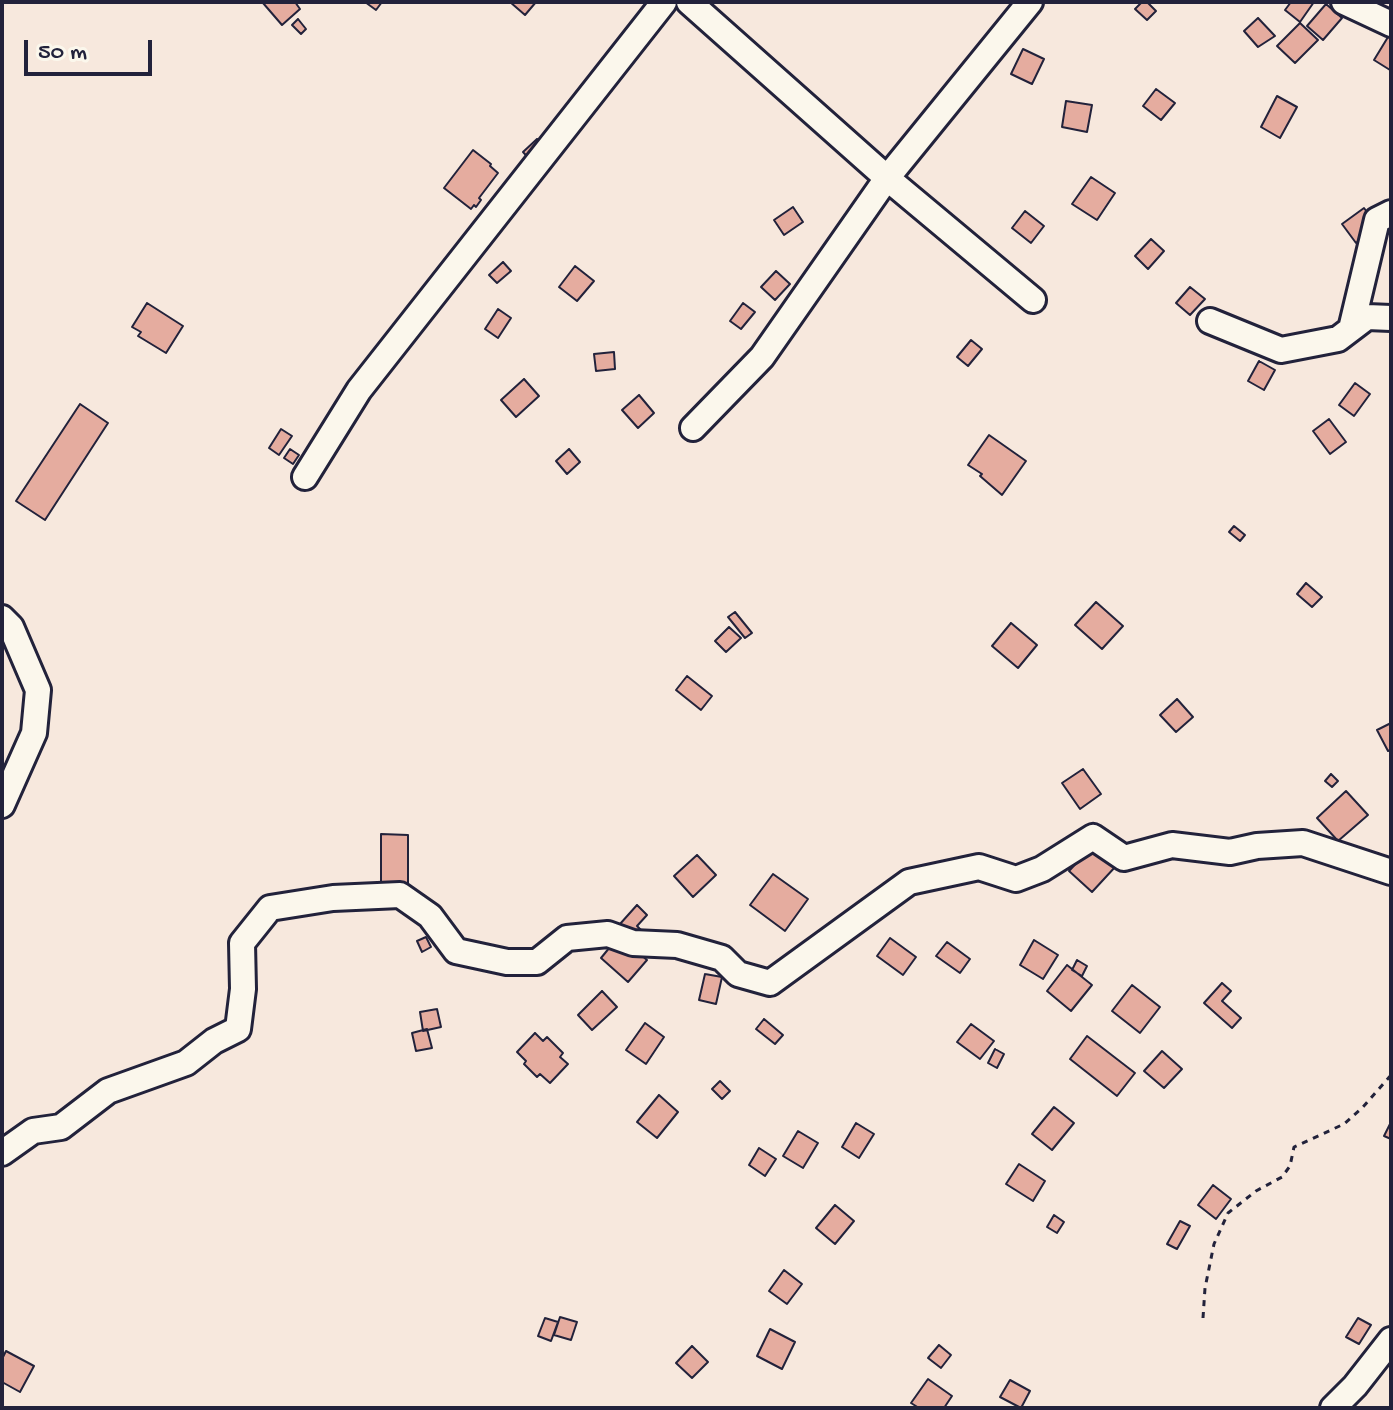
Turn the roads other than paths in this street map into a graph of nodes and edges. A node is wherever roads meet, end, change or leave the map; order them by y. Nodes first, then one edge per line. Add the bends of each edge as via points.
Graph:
1 (664, 2) edge
2 (689, 2) edge
3 (1030, 2) edge
4 (1344, 2) edge
5 (1391, 24) edge
6 (887, 178) junction
7 (1391, 213) edge
8 (1033, 300) dead end
9 (1391, 318) edge
10 (1210, 321) dead end
11 (1351, 329) junction
12 (693, 428) dead end
13 (305, 477) dead end
14 (2, 618) edge
15 (2, 805) edge
16 (1391, 872) edge
17 (2, 1153) edge
18 (1391, 1340) edge
19 (1333, 1408) edge

1 - 13 street via 359,390
2 - 6 street
3 - 6 street
4 - 5 street
6 - 8 street
6 - 12 street via 762,357
7 - 11 street via 1377,220
9 - 11 street via 1367,317
10 - 11 street via 1281,350 1338,339
14 - 15 street via 11,627 38,690 34,733
16 - 17 street via 1303,843 1230,852 1172,845 1124,858 1093,837 1016,879 979,867 909,882 770,983 738,974 722,958 608,934 567,938 537,962 507,962 456,951 430,916 400,895 270,908 242,943 238,1029 186,1063 108,1091 61,1127 33,1131
18 - 19 street

